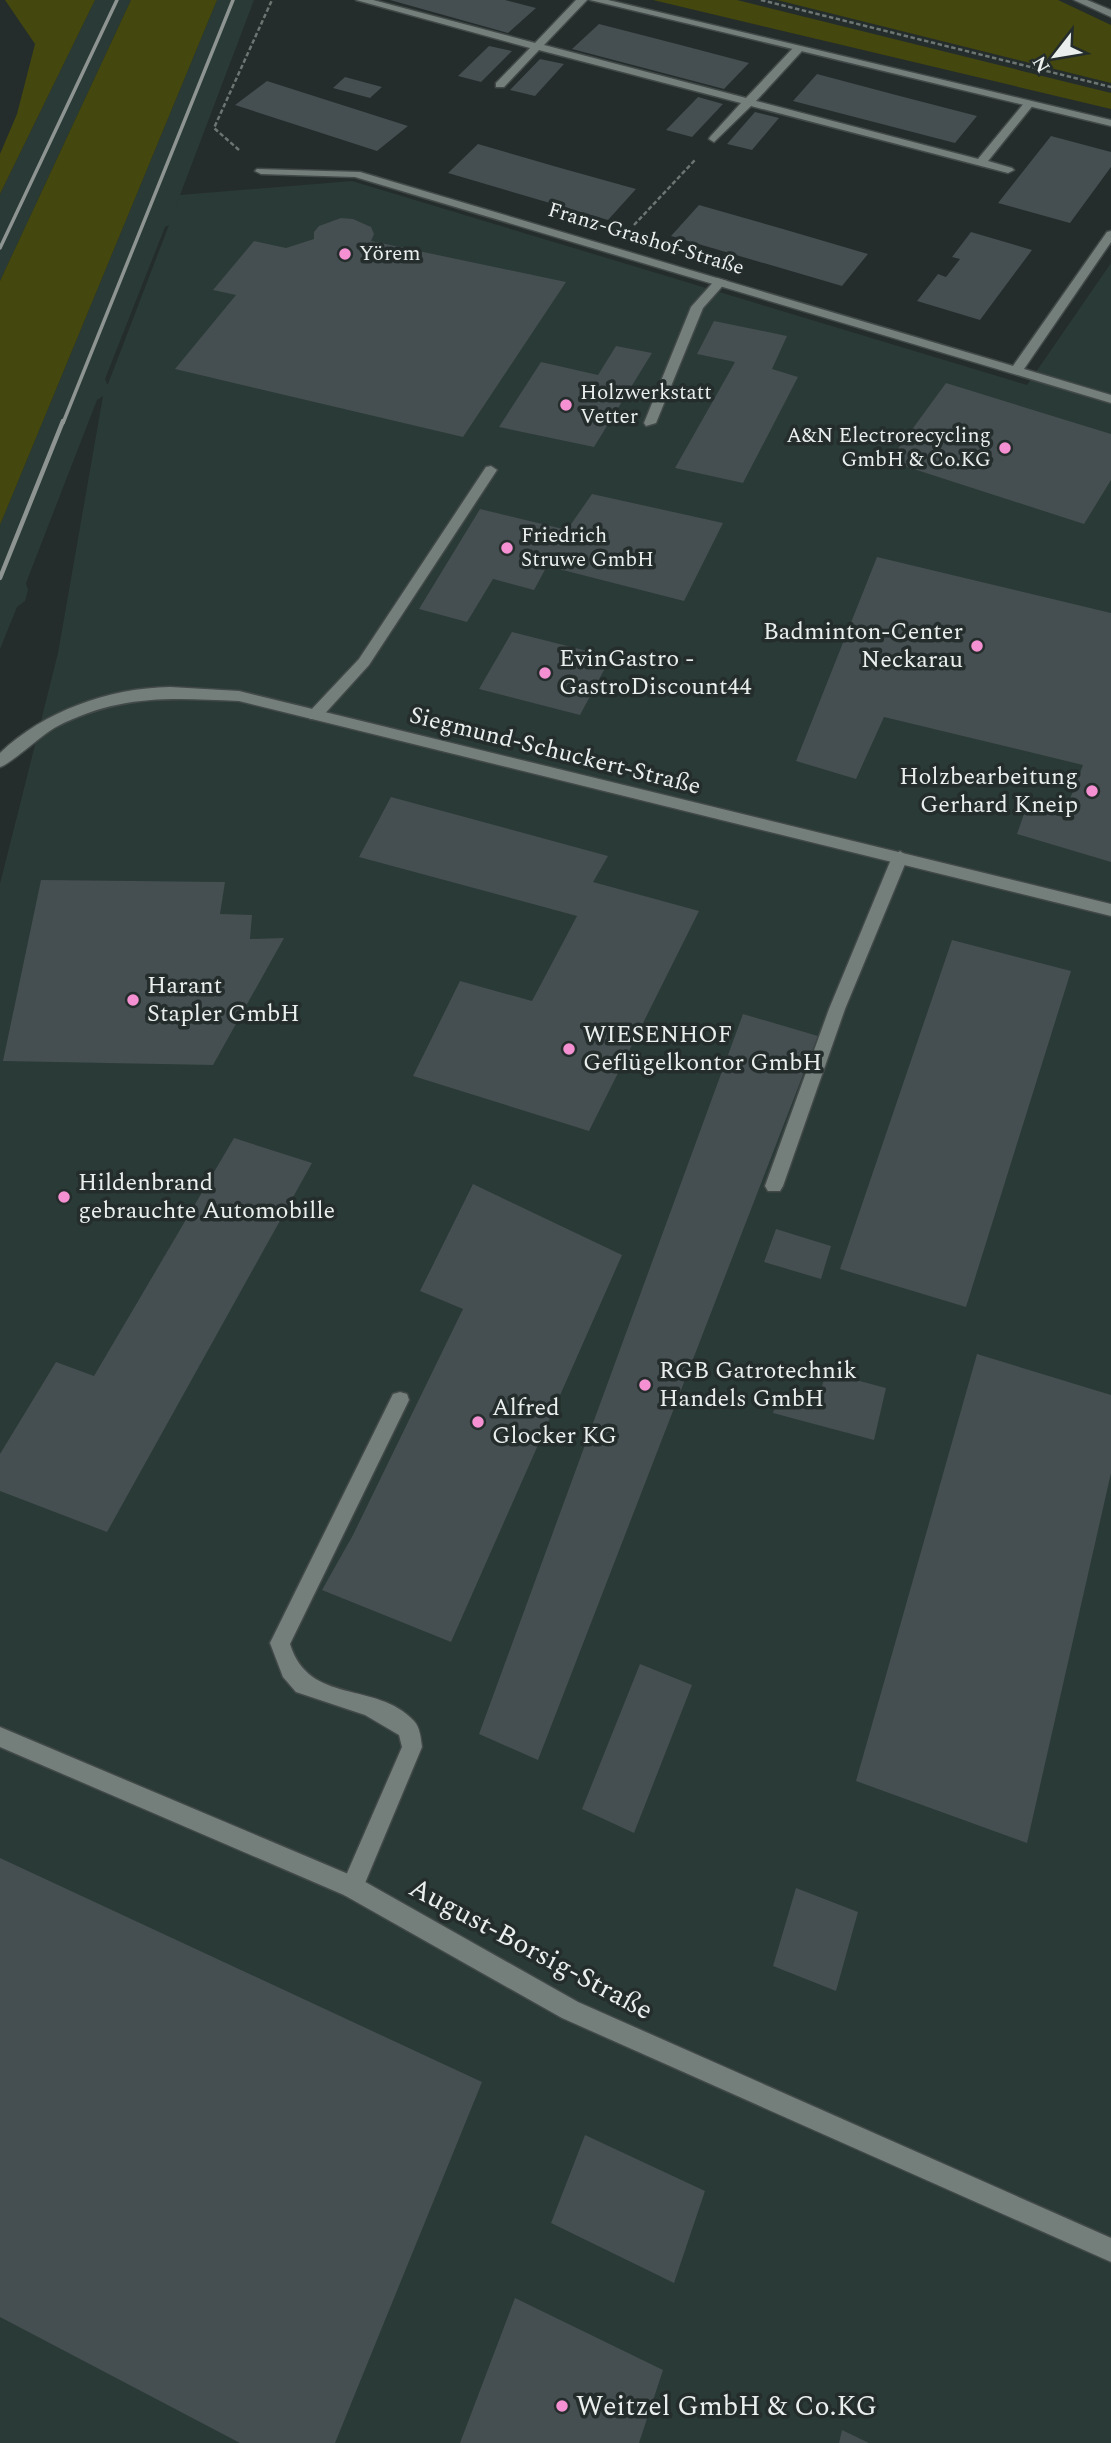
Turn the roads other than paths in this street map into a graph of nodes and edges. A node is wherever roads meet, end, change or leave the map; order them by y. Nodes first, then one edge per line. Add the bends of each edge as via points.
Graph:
1 (361, 0) edge
2 (582, 0) edge
3 (595, 0) edge
4 (1079, 0) edge
5 (1111, 14) edge
6 (537, 47) junction
7 (798, 49) junction
8 (500, 85) dead end
9 (749, 102) junction
10 (1028, 104) junction
11 (1111, 123) edge
12 (714, 139) dead end
13 (981, 163) junction
14 (1008, 170) dead end
15 (261, 171) road end
16 (1111, 234) edge
17 (721, 281) junction
18 (1016, 370) junction
19 (1111, 399) edge
20 (650, 422) dead end
21 (491, 470) dead end
22 (315, 715) junction
23 (0, 762) edge
24 (900, 857) junction
25 (1111, 910) edge
26 (774, 1186) dead end
27 (400, 1400) dead end
28 (0, 1737) edge
29 (352, 1887) junction
30 (1111, 2250) edge

1 - 6 street
2 - 6 street
3 - 7 street
4 - 5 street
6 - 8 street
6 - 9 street
7 - 9 street
7 - 10 street
9 - 12 street
9 - 13 street
10 - 11 street
10 - 13 street
13 - 14 street
15 - 17 street, Franz-Grashof-Straße via 356,174
16 - 18 street
17 - 18 street, Franz-Grashof-Straße
17 - 20 street via 697,307
18 - 19 street, Franz-Grashof-Straße
21 - 22 street via 364,662
22 - 23 street, Siegmund-Schuckert-Straße via 239,696 148,693 74,712 19,741
22 - 24 street, Siegmund-Schuckert-Straße
24 - 25 street, Siegmund-Schuckert-Straße
24 - 26 street via 838,1009
27 - 29 street via 280,1643 286,1668 299,1684 387,1714 408,1729 412,1747
28 - 29 street, August-Borsig-Straße
29 - 30 street, August-Borsig-Straße via 570,2010

